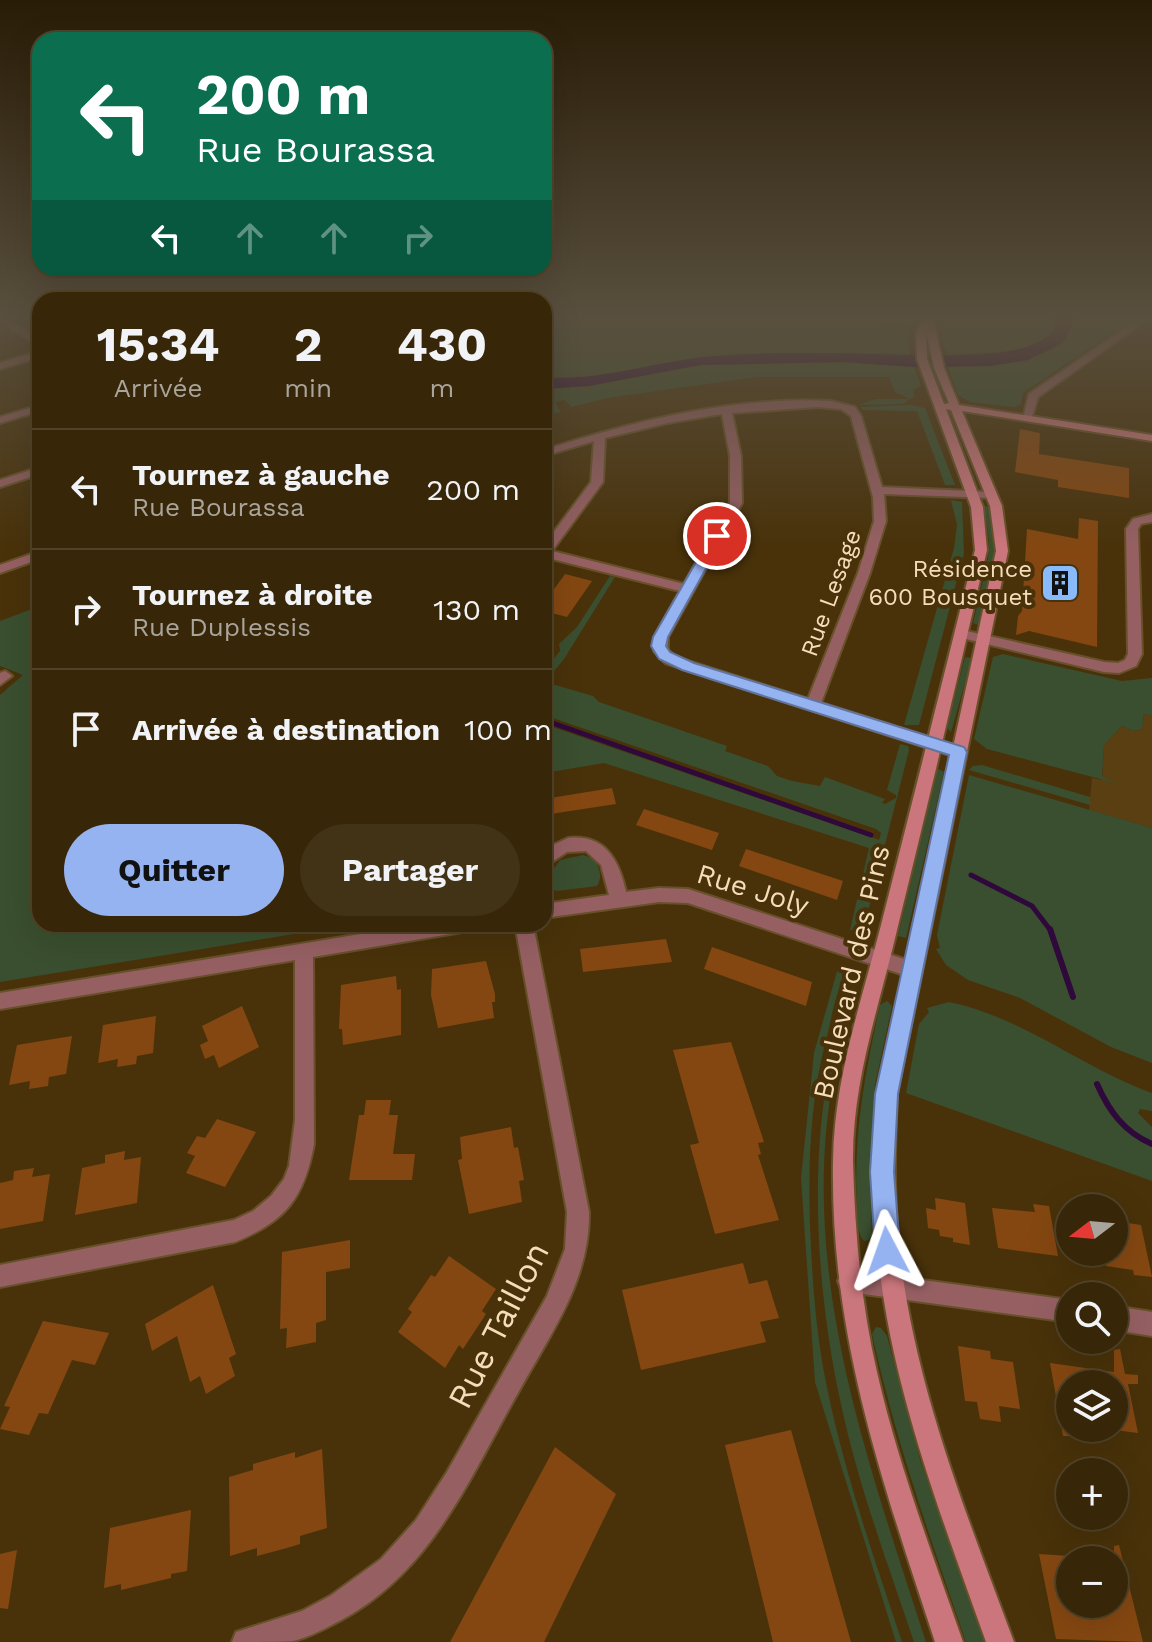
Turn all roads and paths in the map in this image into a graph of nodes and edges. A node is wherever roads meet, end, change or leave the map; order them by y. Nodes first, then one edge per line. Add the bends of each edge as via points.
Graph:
1 (943, 396) edge
2 (1034, 396) edge
3 (946, 406) junction
4 (32, 410) edge
5 (726, 411) junction
6 (1027, 417) junction
7 (0, 420) edge
8 (600, 435) junction
9 (1152, 438) edge
10 (552, 450) edge
11 (32, 473) edge
12 (0, 484) edge
13 (877, 490) junction
14 (982, 494) junction
15 (1152, 518) edge
16 (552, 542) edge
17 (552, 555) edge
18 (32, 558) edge
19 (0, 569) edge
20 (687, 589) junction
21 (962, 634) junction
22 (985, 639) junction
23 (813, 705) junction
24 (934, 744) junction
25 (958, 752) junction
26 (552, 851) edge
27 (619, 900) junction
28 (552, 910) edge
29 (419, 932) edge
30 (526, 932) edge
31 (304, 951) junction
32 (880, 960) junction
33 (913, 970) junction
34 (0, 1001) edge
35 (0, 1276) edge
36 (849, 1281) junction
37 (892, 1286) junction
38 (1056, 1309) edge
39 (1128, 1320) edge
40 (1152, 1324) edge
41 (246, 1642) edge
42 (949, 1642) edge
43 (1000, 1642) edge

1 - 3 street, Boulevard des Pins
2 - 6 street
3 - 6 street
3 - 14 street, Boulevard des Pins
4 - 7 street
5 - 8 street
5 - 13 street, Rue Lesage via 847,406 856,416
5 - 20 street via 737,498
6 - 9 street
8 - 10 street
8 - 16 street via 597,482
11 - 12 street
13 - 14 street
13 - 23 street, Rue Lesage via 879,528
14 - 21 street, Boulevard des Pins via 981,550
14 - 22 street, Boulevard des Pins via 1000,521 1002,551
15 - 22 street via 1133,526 1131,663 1104,667
17 - 20 street
18 - 19 street
20 - 23 street via 659,646 664,656
21 - 22 street
21 - 24 street, Boulevard des Pins
22 - 25 street, Boulevard des Pins
23 - 24 street
24 - 25 street
24 - 32 street, Boulevard des Pins
25 - 33 street, Boulevard des Pins
26 - 27 street via 568,844 594,846 610,866
27 - 28 street, Rue Joly
27 - 32 street, Rue Joly via 666,894 698,898
29 - 31 street
30 - 41 street, Rue Taillon via 578,1212 570,1271 435,1515 404,1554 322,1618
31 - 34 street
31 - 35 street via 305,1140 297,1177 277,1206 235,1231
32 - 33 street, Rue Joly
32 - 36 street, Boulevard des Pins via 846,1110 842,1190
33 - 37 street, Boulevard des Pins via 883,1129
36 - 37 street
36 - 42 street, Boulevard des Pins via 875,1414
37 - 38 street
37 - 43 street, Boulevard des Pins via 913,1390
39 - 40 street

